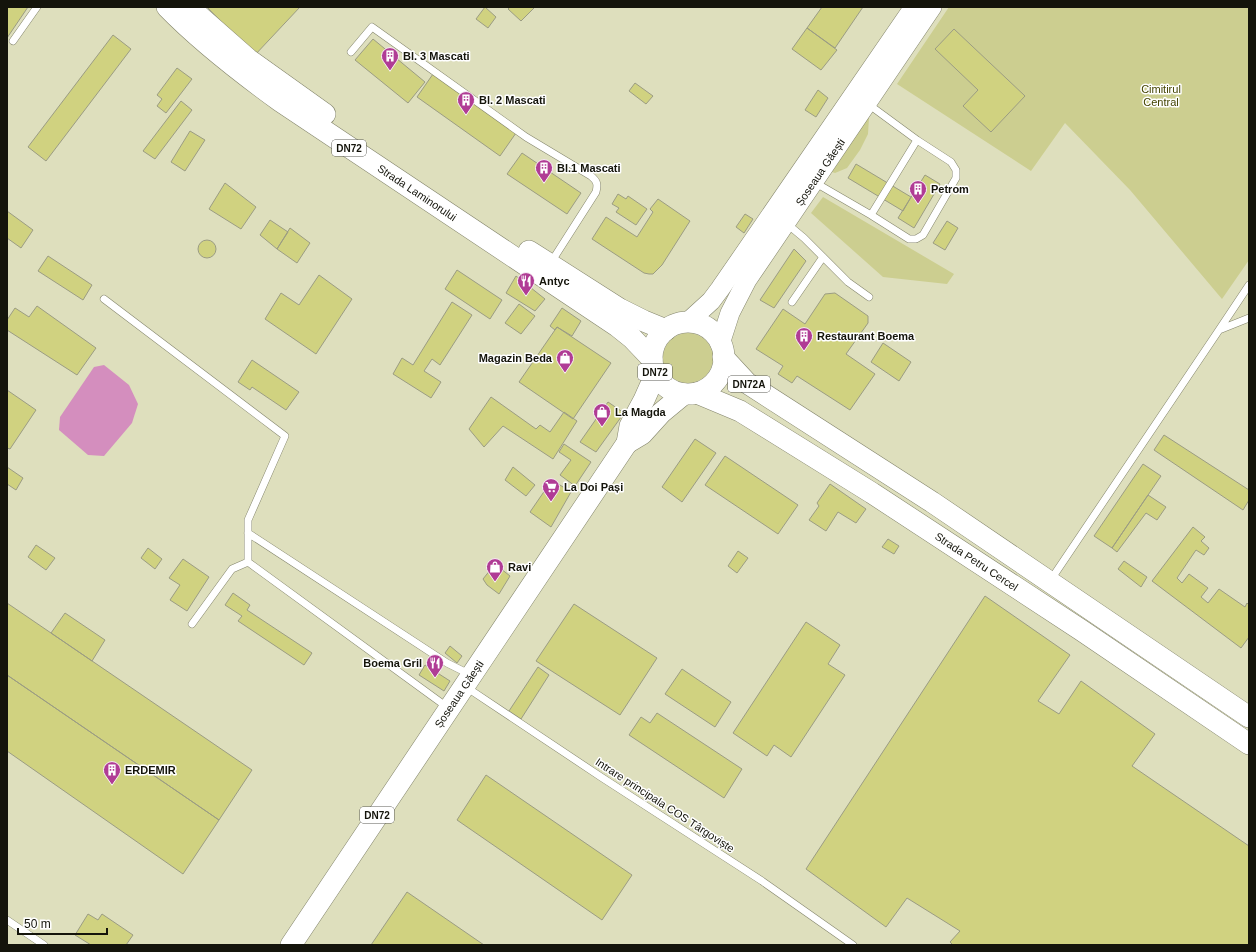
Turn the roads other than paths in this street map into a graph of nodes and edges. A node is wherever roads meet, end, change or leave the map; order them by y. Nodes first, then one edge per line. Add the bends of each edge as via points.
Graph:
1 (37, 7) edge
2 (167, 7) edge
3 (189, 7) edge
4 (914, 7) edge
5 (932, 7) edge
6 (13, 41) dead end
7 (351, 52) dead end
8 (861, 99) junction
9 (917, 140) junction
10 (807, 177) junction
11 (871, 215) junction
12 (786, 223) junction
13 (822, 257) junction
14 (545, 270) junction
15 (1249, 285) edge
16 (869, 297) dead end
17 (104, 299) dead end
18 (792, 302) dead end
19 (1249, 318) edge
20 (688, 322) junction
21 (666, 330) junction
22 (1218, 330) junction
23 (722, 351) junction
24 (654, 366) junction
25 (690, 393) junction
26 (627, 443) junction
27 (248, 533) junction
28 (248, 562) junction
29 (1049, 581) junction
30 (192, 624) dead end
31 (468, 680) junction
32 (449, 708) junction
33 (1249, 717) edge
34 (1249, 744) edge
35 (7, 920) edge
36 (44, 945) edge
37 (291, 945) edge
38 (853, 945) edge

1 - 6 lane
2 - 14 main road, Strada Laminorului / DN72 via 237,70 280,101
3 - 14 main road, Strada Laminorului via 290,90 486,224
4 - 8 main road, Șoseaua Găești
5 - 8 main road, Șoseaua Găești
7 - 14 lane via 372,27 526,137 596,181 596,192
8 - 9 lane
8 - 10 main road, Șoseaua Găești
9 - 11 lane
9 - 11 lane via 950,162 956,170 956,178 923,235 909,239
10 - 11 lane
10 - 12 main road, Șoseaua Găești
10 - 20 main road, Șoseaua Găești via 711,301
12 - 13 lane
12 - 23 main road, Șoseaua Găești via 739,294 730,313
13 - 16 lane via 848,282
13 - 18 lane
14 - 21 main road, Strada Laminorului via 644,322
14 - 24 main road, Strada Laminorului / DN72 via 626,332
15 - 22 lane
17 - 27 lane via 285,436 248,520
19 - 22 lane
20 - 21 main road
20 - 23 main road via 709,329 717,338
21 - 24 main road, DN72 via 656,341 653,350
22 - 29 lane
23 - 25 main road, DN72 via 721,370 715,381 708,387
23 - 29 main road, DN72A via 747,383
24 - 25 main road, DN72 via 660,381 667,387 676,392
24 - 26 main road, DN72 via 644,400 630,426
25 - 26 main road, DN72 via 661,413 642,434
25 - 34 main road, Strada Petru Cercel / DN72A via 731,406 760,423 949,542
26 - 31 main road, Șoseaua Găești / DN72
27 - 28 lane
27 - 31 lane, Intrare principala COS Târgoviște via 447,663
28 - 30 lane via 232,569
28 - 32 lane
29 - 33 main road
31 - 32 main road, Șoseaua Găești / DN72
31 - 38 lane, Intrare principala COS Târgoviște via 596,774 762,881
32 - 37 main road, Șoseaua Găești / DN72
35 - 36 lane

